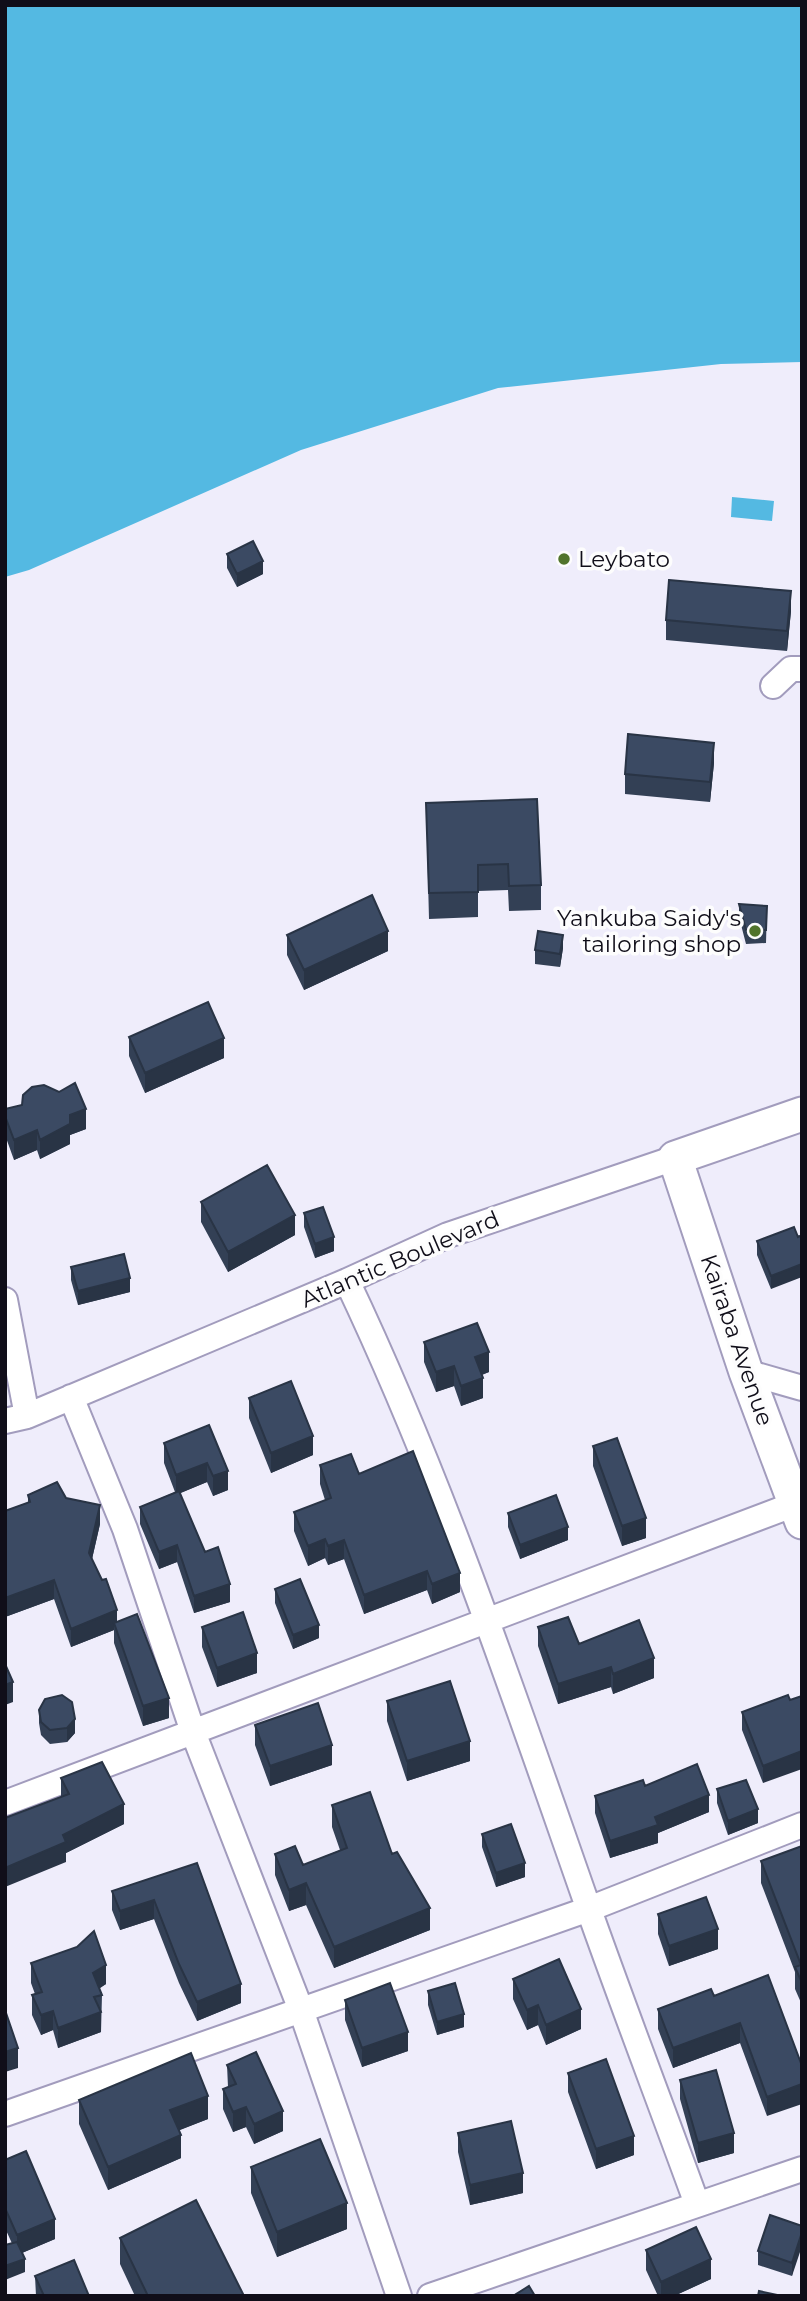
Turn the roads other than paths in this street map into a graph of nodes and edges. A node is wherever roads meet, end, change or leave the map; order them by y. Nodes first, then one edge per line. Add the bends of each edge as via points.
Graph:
1 (802, 669) edge
2 (773, 686) dead end
3 (802, 1114) edge
4 (675, 1158) junction
5 (347, 1281) junction
6 (5, 1300) edge
7 (746, 1372) junction
8 (802, 1388) edge
9 (71, 1397) junction
10 (16, 1419) edge
11 (799, 1513) edge
12 (489, 1620) junction
13 (193, 1732) junction
14 (5, 1803) edge
15 (802, 1825) edge
16 (589, 1909) junction
17 (301, 2010) junction
18 (5, 2114) edge
19 (802, 2169) edge
20 (697, 2204) junction
21 (432, 2295) edge
22 (399, 2296) edge

1 - 2 street via 791,669
3 - 4 street, Atlantic Boulevard
4 - 5 street, Atlantic Boulevard via 448,1234
4 - 7 street, Kairaba Avenue
5 - 9 street, Atlantic Boulevard
5 - 12 street via 382,1355
6 - 10 street
7 - 8 street
7 - 11 street, Kairaba Avenue
9 - 10 street, Atlantic Boulevard
9 - 13 street via 125,1530
11 - 12 street
12 - 13 street
12 - 16 street
13 - 14 street
13 - 17 street
15 - 16 street
16 - 17 street
16 - 20 street
17 - 18 street
17 - 22 street
19 - 20 street
20 - 21 street

